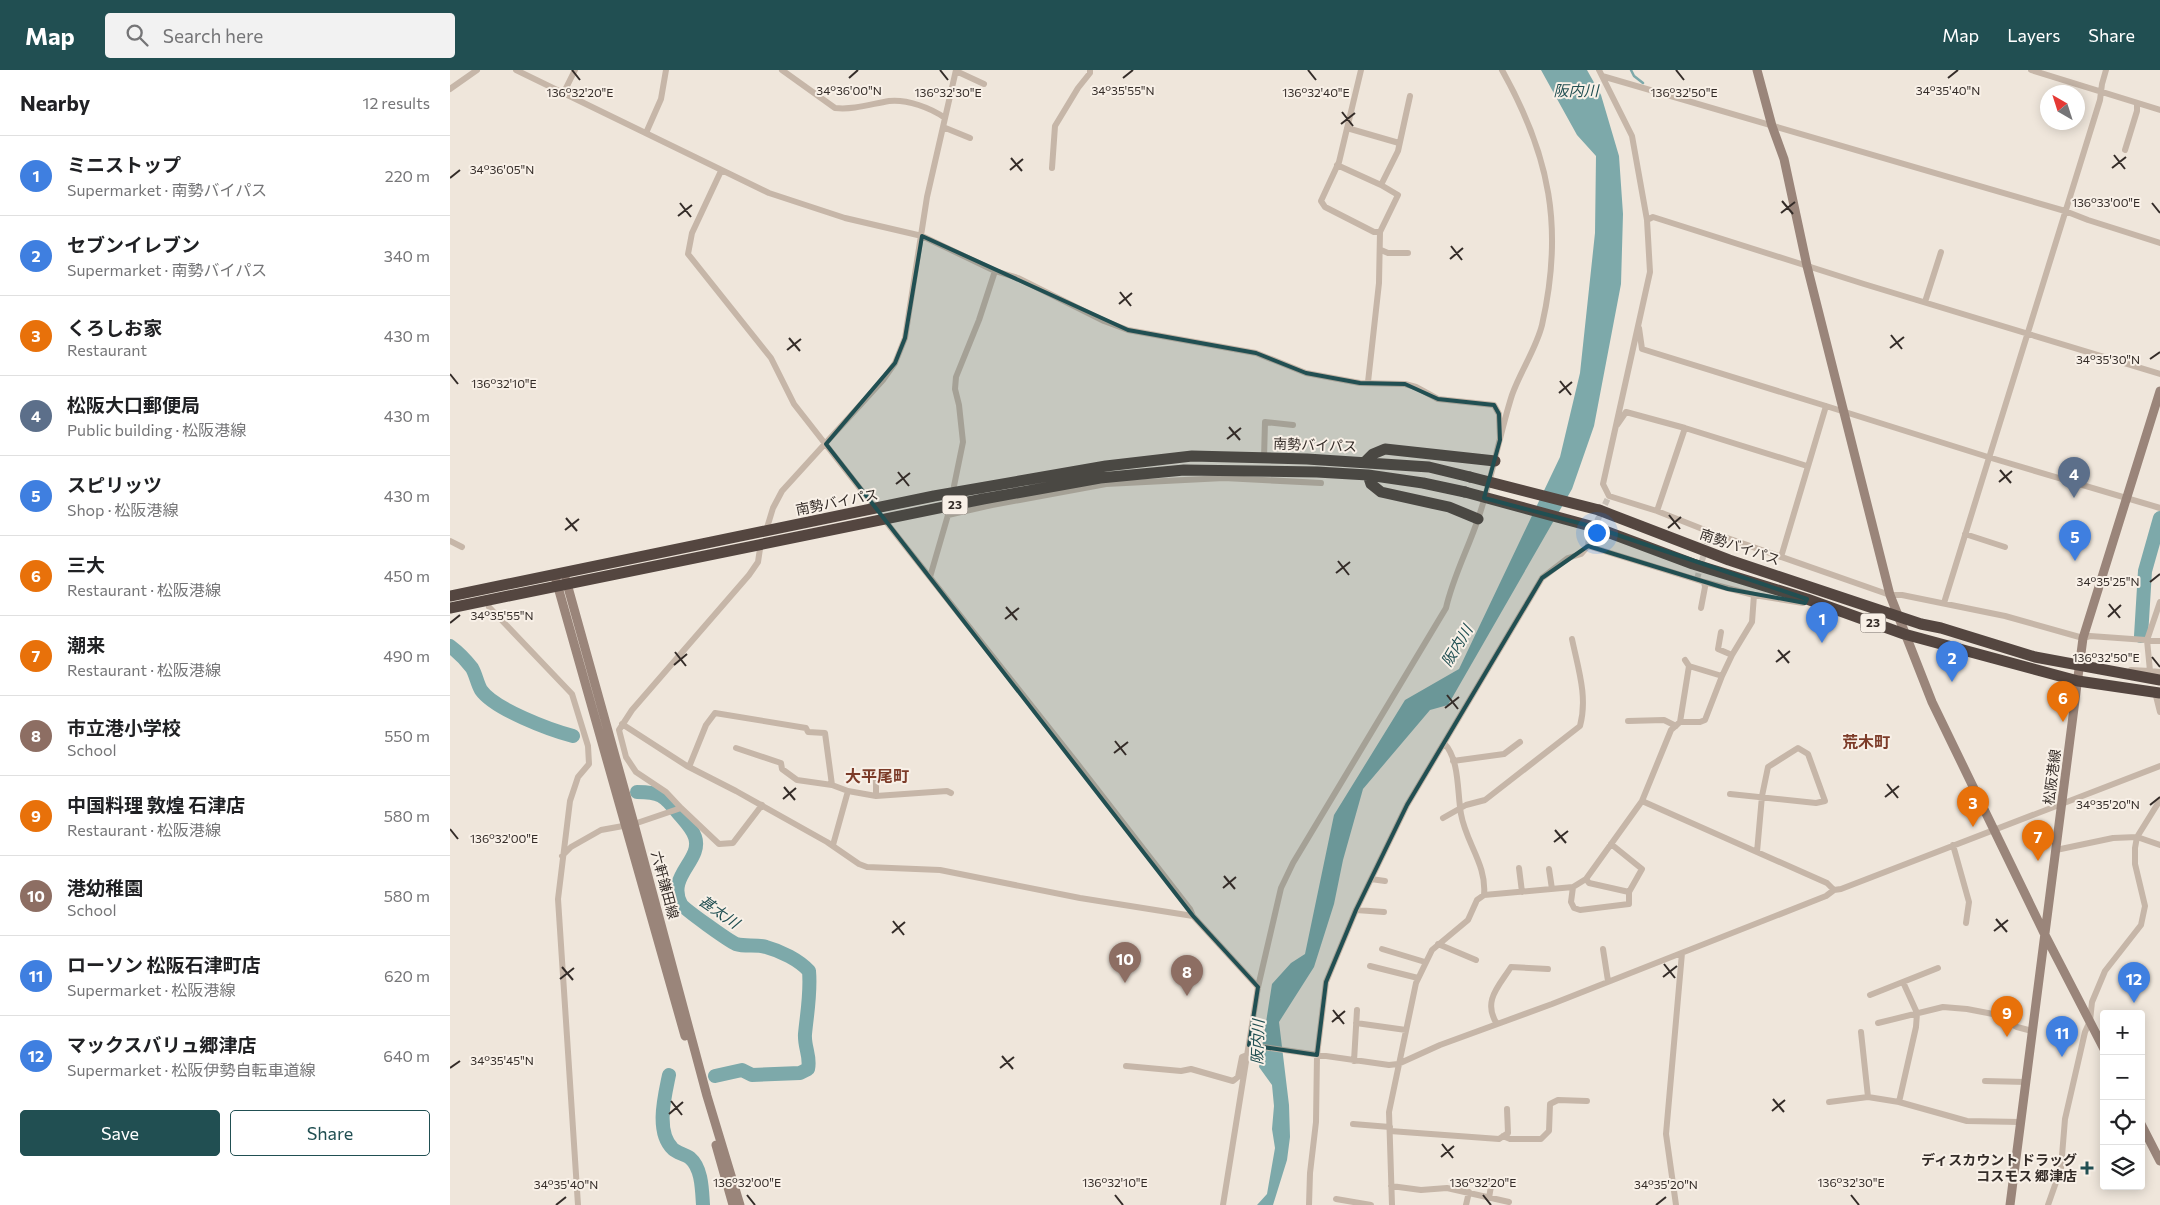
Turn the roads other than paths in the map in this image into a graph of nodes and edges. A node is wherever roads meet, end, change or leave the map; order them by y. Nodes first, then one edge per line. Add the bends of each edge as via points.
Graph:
1 (477, 70) edge
2 (516, 70) edge
3 (575, 70) edge
4 (666, 70) edge
5 (782, 70) edge
6 (956, 70) edge
7 (1090, 70) edge
8 (1360, 70) edge
9 (1502, 70) edge
10 (1757, 70) edge
11 (2030, 70) edge
12 (2106, 70) edge
13 (1600, 73) edge
14 (984, 84) dead end
15 (450, 89) edge
16 (2101, 92) junction
17 (563, 94) junction
18 (1410, 96) dead end
19 (2137, 103) junction
20 (2160, 110) edge
21 (945, 118) junction
22 (1772, 126) junction
23 (943, 128) junction
24 (1347, 128) junction
25 (646, 133) junction
26 (970, 138) dead end
27 (1399, 143) junction
28 (2125, 150) dead end
29 (1337, 165) junction
30 (1052, 168) dead end
31 (721, 171) junction
32 (1381, 185) junction
33 (2066, 210) junction
34 (1647, 220) junction
35 (1380, 232) junction
36 (922, 236) junction
37 (2160, 243) edge
38 (1381, 250) junction
39 (1941, 252) dead end
40 (1408, 253) dead end
41 (1807, 266) junction
42 (995, 271) junction
43 (1925, 302) junction
44 (1638, 324) junction
45 (2027, 334) junction
46 (2160, 374) edge
47 (1368, 382) junction
48 (2160, 391) edge
49 (1826, 406) junction
50 (1843, 411) junction
51 (1294, 425) dead end
52 (1614, 428) junction
53 (1685, 428) junction
54 (1500, 440) junction
55 (826, 444) junction
56 (1988, 457) junction
57 (1264, 458) junction
58 (1495, 461) junction
59 (1365, 462) junction
60 (1807, 466) junction
61 (1368, 475) junction
62 (1321, 483) dead end
63 (954, 486) dead end
64 (2127, 498) junction
65 (2159, 507) edge
66 (876, 510) junction
67 (1657, 511) junction
68 (1478, 519) junction
69 (884, 520) junction
70 (766, 531) junction
71 (1965, 534) junction
72 (450, 541) edge
73 (760, 544) junction
74 (462, 547) dead end
75 (2005, 547) dead end
76 (1781, 557) junction
77 (930, 577) junction
78 (561, 579) junction
79 (1704, 582) junction
80 (1754, 595) junction
81 (1890, 595) junction
82 (450, 596) edge
83 (1807, 599) junction
84 (2160, 602) edge
85 (1944, 603) junction
86 (489, 607) dead end
87 (450, 608) edge
88 (1701, 608) dead end
89 (1898, 615) junction
90 (1721, 632) dead end
91 (1904, 634) junction
92 (2083, 638) junction
93 (1572, 639) dead end
94 (2147, 640) junction
95 (2160, 641) edge
96 (1732, 655) junction
97 (1685, 660) dead end
98 (1689, 666) junction
99 (2080, 666) junction
100 (2150, 671) junction
101 (2160, 672) edge
102 (2122, 675) junction
103 (1722, 676) junction
104 (2160, 680) edge
105 (2078, 681) junction
106 (2158, 692) edge
107 (2160, 712) edge
108 (1628, 721) dead end
109 (622, 724) junction
110 (1678, 724) junction
111 (1520, 742) dead end
112 (1444, 744) junction
113 (736, 748) dead end
114 (1453, 761) junction
115 (2160, 766) edge
116 (689, 768) junction
117 (876, 772) dead end
118 (832, 785) junction
119 (848, 791) junction
120 (951, 793) dead end
121 (1730, 794) dead end
122 (876, 796) junction
123 (1762, 796) junction
124 (2160, 800) edge
125 (1642, 801) junction
126 (2063, 802) junction
127 (762, 805) junction
128 (680, 809) junction
129 (1460, 810) junction
130 (1443, 818) dead end
131 (630, 824) junction
132 (1994, 829) junction
133 (2137, 837) junction
134 (1611, 844) junction
135 (833, 845) junction
136 (1953, 845) junction
137 (2160, 845) edge
138 (2056, 850) junction
139 (1757, 852) junction
140 (562, 856) junction
141 (1519, 868) dead end
142 (1549, 869) dead end
143 (1372, 879) junction
144 (1586, 879) junction
145 (1385, 881) dead end
146 (1572, 887) junction
147 (1552, 889) junction
148 (1834, 890) junction
149 (1522, 892) junction
150 (1629, 892) junction
151 (1484, 895) junction
152 (1356, 910) junction
153 (1384, 912) dead end
154 (1193, 916) junction
155 (1966, 923) dead end
156 (2044, 933) junction
157 (1438, 944) junction
158 (1382, 949) dead end
159 (1603, 949) dead end
160 (1682, 953) junction
161 (1476, 960) dead end
162 (1425, 962) junction
163 (1370, 966) dead end
164 (1938, 968) dead end
165 (1548, 969) dead end
166 (1418, 978) junction
167 (1608, 981) junction
168 (1903, 982) junction
169 (1258, 987) junction
170 (1870, 995) dead end
171 (1357, 1010) dead end
172 (1917, 1013) junction
173 (2090, 1021) junction
174 (1356, 1023) junction
175 (1878, 1023) dead end
176 (1497, 1024) junction
177 (1406, 1030) junction
178 (2032, 1031) junction
179 (1861, 1032) dead end
180 (2100, 1041) edge
181 (1251, 1046) junction
182 (1247, 1055) junction
183 (1315, 1055) junction
184 (1354, 1061) junction
185 (1398, 1064) junction
186 (1126, 1066) dead end
187 (1984, 1081) dead end
188 (2026, 1082) junction
189 (1868, 1097) junction
190 (1588, 1101) dead end
191 (1829, 1102) dead end
192 (1899, 1102) junction
193 (1507, 1109) dead end
194 (2020, 1122) junction
195 (1353, 1124) dead end
196 (1390, 1129) junction
197 (2145, 1132) edge
198 (1503, 1136) junction
199 (2160, 1161) edge
200 (1492, 1180) dead end
201 (1392, 1186) junction
202 (1469, 1192) junction
203 (1489, 1198) junction
204 (1336, 1199) dead end
205 (1509, 1202) dead end
206 (578, 1205) edge
207 (733, 1205) edge
208 (740, 1205) edge
209 (1222, 1205) edge
210 (1309, 1205) edge
211 (1371, 1205) edge
212 (1392, 1205) edge
213 (1466, 1205) edge
214 (1676, 1205) edge
215 (2010, 1205) edge
216 (2048, 1205) edge

1 - 15 street
2 - 17 street
3 - 17 street
4 - 25 street via 661,99
5 - 21 street via 835,108 903,100
6 - 14 street
6 - 21 street
7 - 30 street via 1055,126
8 - 24 street
9 - 54 street via 1543,166 1551,208 1552,246 1541,327 1513,395
10 - 22 main road
11 - 16 street
12 - 16 street
13 - 22 street
13 - 34 street via 1632,136
16 - 19 street
16 - 33 street
17 - 25 street
18 - 27 street
19 - 20 street
19 - 28 street via 2138,111
21 - 23 street
22 - 33 street
22 - 41 main road via 1784,159
23 - 26 street
23 - 36 street via 927,197
24 - 27 street
24 - 29 street
25 - 31 street
27 - 32 street
29 - 32 street
29 - 35 street via 1321,201 1325,207
31 - 36 street via 769,194 845,218
31 - 55 street via 692,233 688,254 771,358 794,404
32 - 35 street via 1398,195
33 - 37 street
33 - 45 street
34 - 41 street via 1653,217
34 - 44 street via 1650,272
35 - 38 street
36 - 42 street
36 - 55 street via 905,338 895,363
38 - 40 street
38 - 47 street
39 - 43 street
41 - 43 street
41 - 50 main road
42 - 47 street via 1018,278 1128,330 1256,353 1306,373
42 - 63 street via 956,377 963,442
43 - 45 street
44 - 49 street via 1642,349
44 - 52 street
45 - 46 street
45 - 56 street
47 - 54 street via 1405,384 1438,399 1494,405 1499,414
48 - 64 main road, 松阪港線
49 - 50 street
49 - 60 street
50 - 56 street
50 - 81 main road
51 - 57 street via 1265,422
52 - 53 street via 1626,412
52 - 67 street via 1603,484 1609,496
53 - 60 street
53 - 67 street
54 - 58 street
55 - 66 street
55 - 70 street via 782,491
56 - 64 street
56 - 71 street
57 - 59 highway, 南勢バイパス / 23
57 - 66 highway, 南勢バイパス / 23 via 1192,456 1106,466 934,496
58 - 59 highway via 1386,449 1373,454
58 - 68 street
59 - 89 highway, 南勢バイパス / 23, bridge via 1429,467 1599,510 1729,560
60 - 76 street
61 - 68 highway via 1371,484 1380,492 1448,507
61 - 69 highway, 南勢バイパス / 23 via 1184,470 1100,478
61 - 83 highway, 南勢バイパス / 23, bridge via 1465,492 1594,527 1693,564
62 - 77 street via 1224,478 1106,484 948,515
64 - 65 street
64 - 92 main road, 松阪港線
66 - 69 street
66 - 70 highway, 南勢バイパス / 23
67 - 76 street
68 - 169 street via 1451,585 1446,608 1293,862 1281,888
69 - 73 highway, 南勢バイパス / 23
69 - 77 street
70 - 73 street
70 - 78 highway, 南勢バイパス / 23
71 - 75 street
71 - 85 street
72 - 74 street
73 - 78 highway, 南勢バイパス / 23
73 - 109 street via 758,562 749,575
76 - 81 street
77 - 154 street
78 - 82 highway, 南勢バイパス / 23
78 - 87 highway, 南勢バイパス / 23
78 - 131 main road, 六軒鎌田線
79 - 80 street
79 - 88 street
79 - 112 street via 1588,546 1581,554 1568,558 1542,578
80 - 83 street via 1805,603
80 - 96 street via 1752,622
81 - 85 street
81 - 89 main road
83 - 91 highway, 南勢バイパス / 23
84 - 94 street
85 - 92 street
86 - 140 street via 572,694 588,746 588,764 578,777 570,801
89 - 91 main road
89 - 99 highway, 南勢バイパス / 23 via 2035,657
90 - 96 street via 1718,649
91 - 105 highway, 南勢バイパス / 23
91 - 132 main road via 1932,702
92 - 94 street
92 - 99 main road, 松阪港線
93 - 129 street via 1582,681 1584,714 1580,726 1485,800
94 - 95 street
94 - 100 street
96 - 103 street
97 - 98 street
98 - 103 street
98 - 110 street
99 - 102 highway, 南勢バイパス / 23
99 - 105 main road, 松阪港線
100 - 101 street
100 - 102 street via 2123,669
102 - 104 highway, 南勢バイパス / 23
103 - 110 street via 1705,720
105 - 106 highway, 南勢バイパス / 23
105 - 126 main road, 松阪港線
106 - 107 street
108 - 110 street via 1664,720
109 - 116 street
109 - 128 street via 619,730 626,758 636,772 666,792
110 - 125 street via 1671,730
111 - 114 street via 1504,754
112 - 114 street
112 - 143 street via 1407,805
113 - 118 street via 781,763 782,769 797,780
114 - 129 street
115 - 126 street
116 - 118 street via 706,725 715,713 825,733
116 - 127 street
117 - 122 street
118 - 119 street
119 - 122 street
119 - 135 street
120 - 122 street
121 - 123 street
123 - 123 street via 1768,767 1798,748 1808,754 1826,801 1816,803
123 - 139 street
124 - 133 street
125 - 134 street
125 - 139 street
126 - 132 street
126 - 138 main road, 松阪港線
127 - 128 street via 733,843 720,844
127 - 135 street
128 - 131 street
129 - 130 street
129 - 151 street via 1484,877
131 - 140 street via 601,830
131 - 207 main road, 六軒鎌田線
131 - 208 main road, 六軒鎌田線
132 - 136 street
132 - 156 main road
133 - 137 street
133 - 138 street via 2113,838
133 - 173 street via 2135,864 2144,906 2141,925 2105,971 2092,1002
134 - 144 street
134 - 150 street via 1642,869
135 - 154 street via 867,867 940,870 1080,898
136 - 148 street
136 - 155 street via 1969,902
138 - 156 main road, 松阪港線
139 - 148 street via 1827,883
140 - 206 street via 559,941
141 - 149 street
142 - 147 street
143 - 145 street
143 - 152 street
144 - 146 street
144 - 150 street via 1589,883
146 - 147 street
146 - 150 street via 1574,908 1580,910 1629,904
147 - 149 street
148 - 160 street
149 - 151 street
151 - 157 street via 1477,900 1468,920
152 - 153 street
152 - 183 street via 1326,982
154 - 169 street
156 - 173 main road
156 - 178 main road, 松阪港線
157 - 161 street
157 - 162 street
158 - 162 street
159 - 167 street
160 - 167 street
160 - 214 street via 1666,1134
162 - 166 street
163 - 166 street
164 - 168 street
165 - 176 street via 1511,967 1490,1001
166 - 177 street
167 - 176 street
168 - 170 street
168 - 172 street
169 - 181 street
171 - 174 street
172 - 175 street
172 - 178 street via 1943,1007 1967,1009 1993,1014
172 - 192 street
173 - 180 main road
173 - 216 street via 2065,1119 2061,1168
174 - 177 street
174 - 184 street
176 - 185 street
177 - 185 street
178 - 188 main road, 松阪港線
179 - 189 street
181 - 182 street
181 - 183 street
182 - 186 street via 1242,1057 1238,1077 1233,1081 1191,1070
182 - 209 street
183 - 184 street
183 - 210 street via 1316,1122
184 - 185 street via 1389,1066
185 - 196 street via 1389,1112
187 - 188 street
188 - 194 main road, 松阪港線
189 - 191 street
189 - 192 street
190 - 198 street via 1558,1100 1550,1104 1549,1131 1541,1139
192 - 194 street via 1967,1121
193 - 198 street via 1508,1133
194 - 215 main road, 松阪港線
195 - 196 street
196 - 198 street via 1499,1139
196 - 201 street
197 - 199 main road
200 - 203 street
201 - 202 street
201 - 212 street
202 - 203 street
202 - 213 street
203 - 205 street
204 - 211 street

